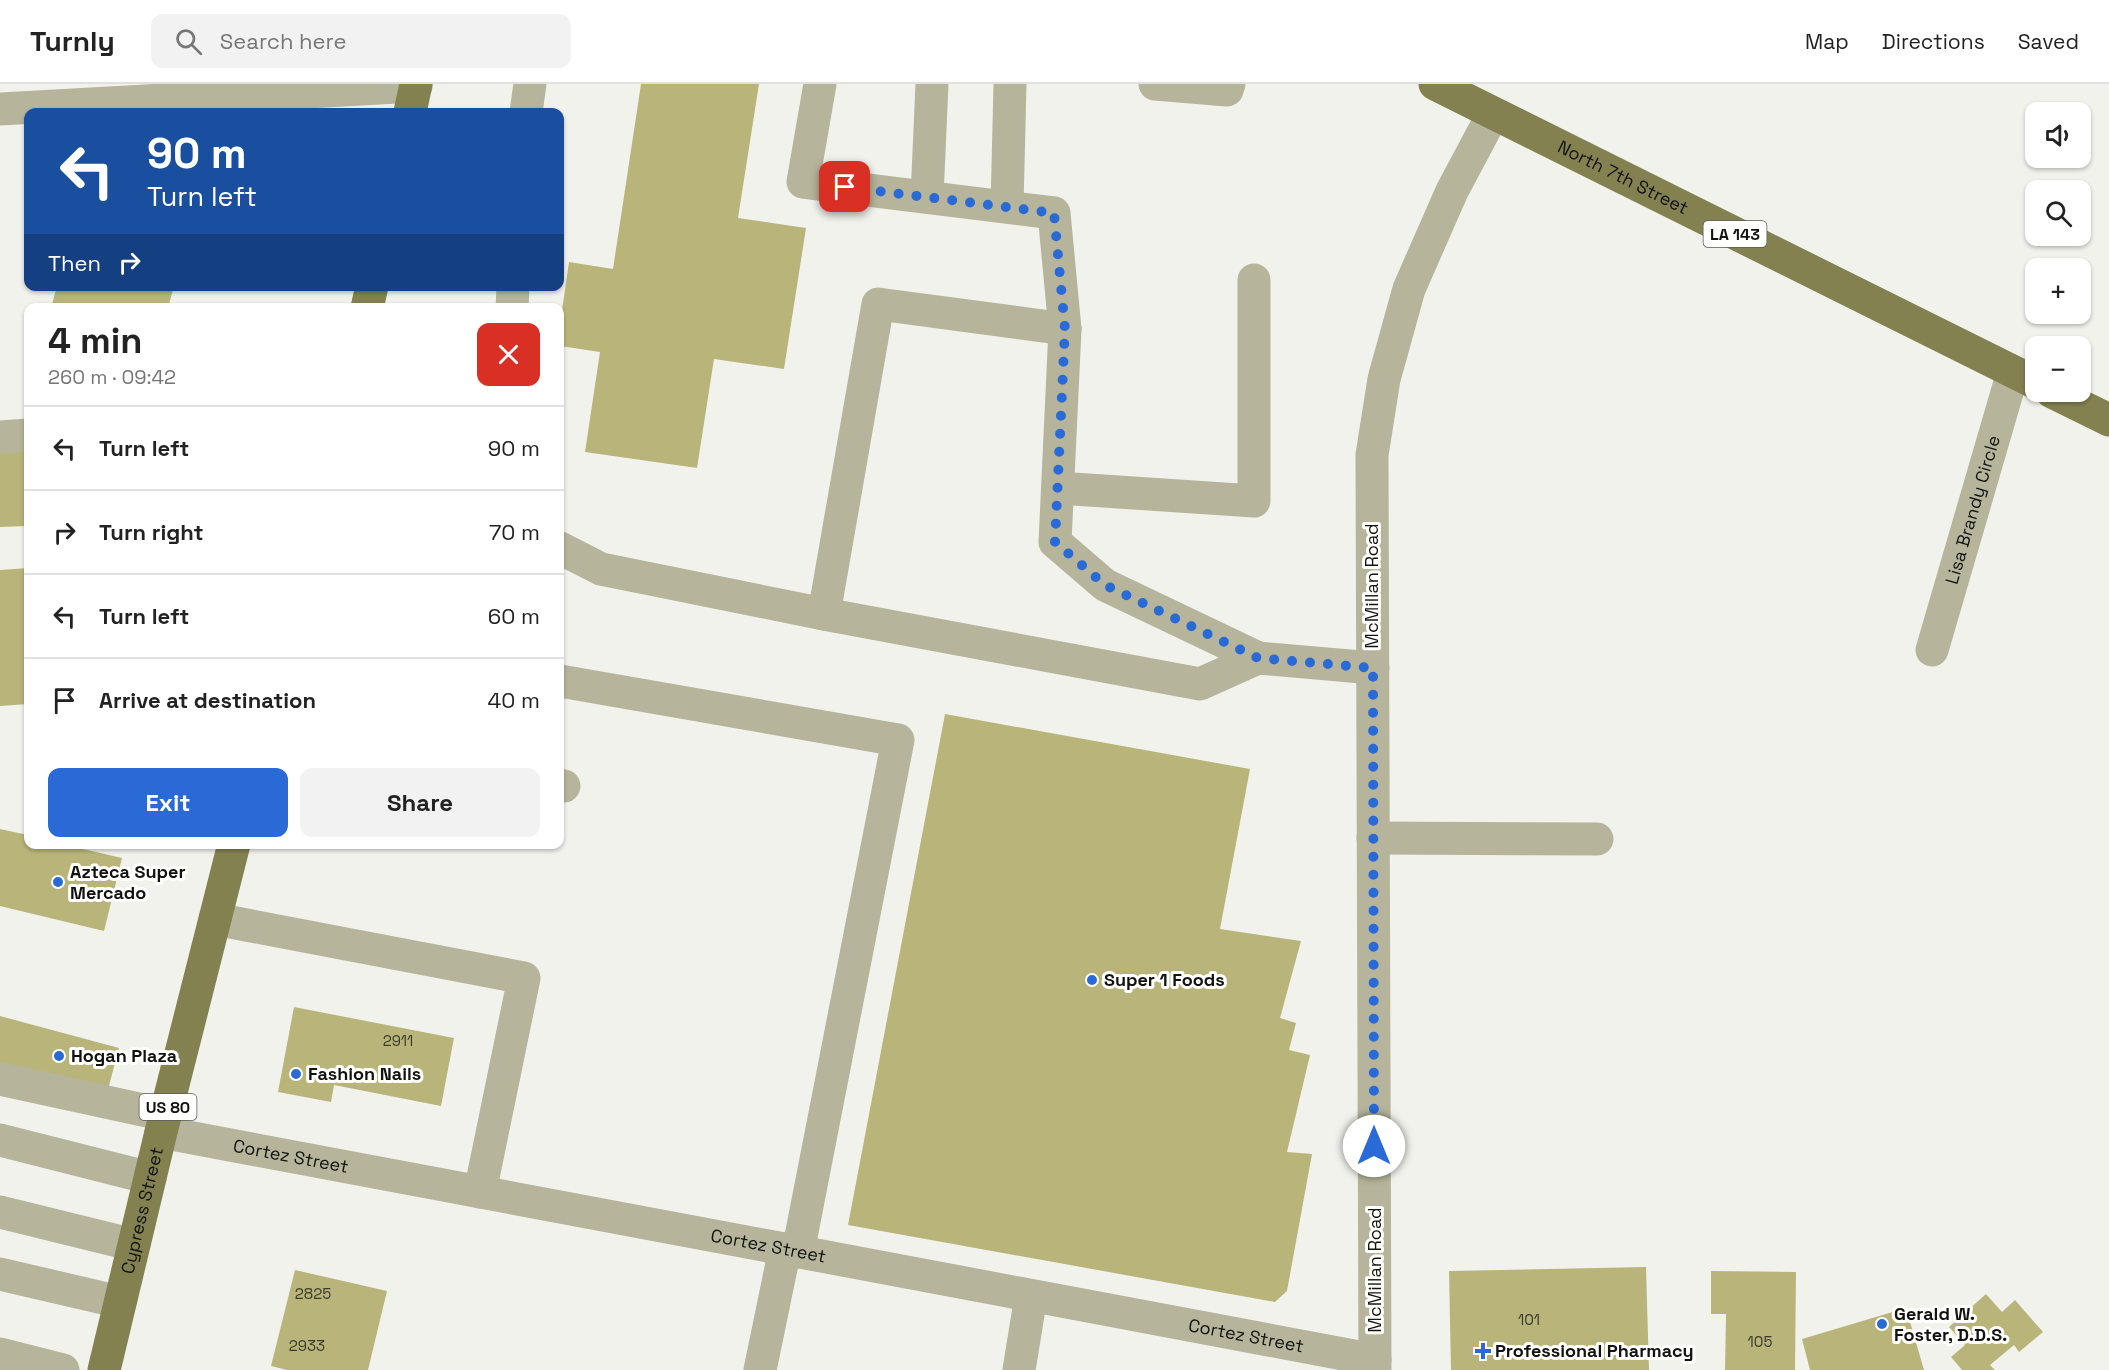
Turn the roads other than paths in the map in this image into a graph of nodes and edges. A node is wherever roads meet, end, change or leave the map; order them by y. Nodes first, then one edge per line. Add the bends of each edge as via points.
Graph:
1 (530, 84) edge
2 (820, 84) edge
3 (932, 84) edge
4 (1010, 84) edge
5 (1155, 84) edge
6 (1229, 84) edge
7 (1435, 84) edge
8 (414, 94) edge
9 (24, 108) edge
10 (28, 108) edge
11 (527, 108) edge
12 (0, 109) edge
13 (1493, 114) junction
14 (927, 197) junction
15 (1007, 207) junction
16 (1254, 280) dead end
17 (1065, 329) junction
18 (2024, 378) edge
19 (2072, 402) edge
20 (2109, 420) edge
21 (24, 435) edge
22 (0, 436) edge
23 (1058, 488) junction
24 (564, 550) edge
25 (824, 614) junction
26 (1932, 650) dead end
27 (1258, 658) junction
28 (1373, 668) junction
29 (564, 682) edge
30 (1373, 838) junction
31 (1597, 838) dead end
32 (233, 849) edge
33 (215, 919) junction
34 (0, 1079) edge
35 (163, 1124) junction
36 (0, 1140) edge
37 (150, 1178) junction
38 (480, 1192) junction
39 (0, 1212) edge
40 (134, 1245) junction
41 (792, 1251) junction
42 (0, 1274) edge
43 (1031, 1296) junction
44 (120, 1302) junction
45 (0, 1354) edge
46 (1375, 1365) edge
47 (63, 1370) edge
48 (104, 1370) edge
49 (760, 1370) edge
50 (1019, 1370) edge

1 - 11 street
2 - 14 street via 803,182
3 - 14 street
4 - 15 street
5 - 6 street via 1227,90
7 - 13 main road, North 7th Street / LA 143
8 - 10 street
9 - 12 street
13 - 18 main road, North 7th Street / LA 143
13 - 28 street, McMillan Road via 1452,191 1410,289 1384,379 1372,455
14 - 15 street
15 - 17 street via 1054,213
16 - 23 street via 1254,501
17 - 23 street
17 - 25 street via 878,304
18 - 26 street, Lisa Brandy Circle
19 - 20 main road
21 - 22 street
23 - 27 street via 1055,542 1105,585
24 - 25 street via 601,569
25 - 27 street via 1200,684
27 - 28 street
28 - 30 street, McMillan Road
29 - 41 street via 898,740
30 - 31 street
30 - 46 street, McMillan Road
32 - 33 main road, Cypress Street / US 80
33 - 35 main road, Cypress Street / US 80
33 - 38 street via 524,978
34 - 35 street, Cortez Street
35 - 37 main road, Cypress Street / US 80
35 - 38 street, Cortez Street
36 - 37 street
37 - 40 main road, Cypress Street / US 80
38 - 41 street, Cortez Street
39 - 40 street
40 - 44 main road, Cypress Street / US 80
41 - 43 street, Cortez Street
41 - 49 street
42 - 44 street
43 - 46 street, Cortez Street
43 - 50 street
44 - 48 main road, Cypress Street / US 80
45 - 47 street

